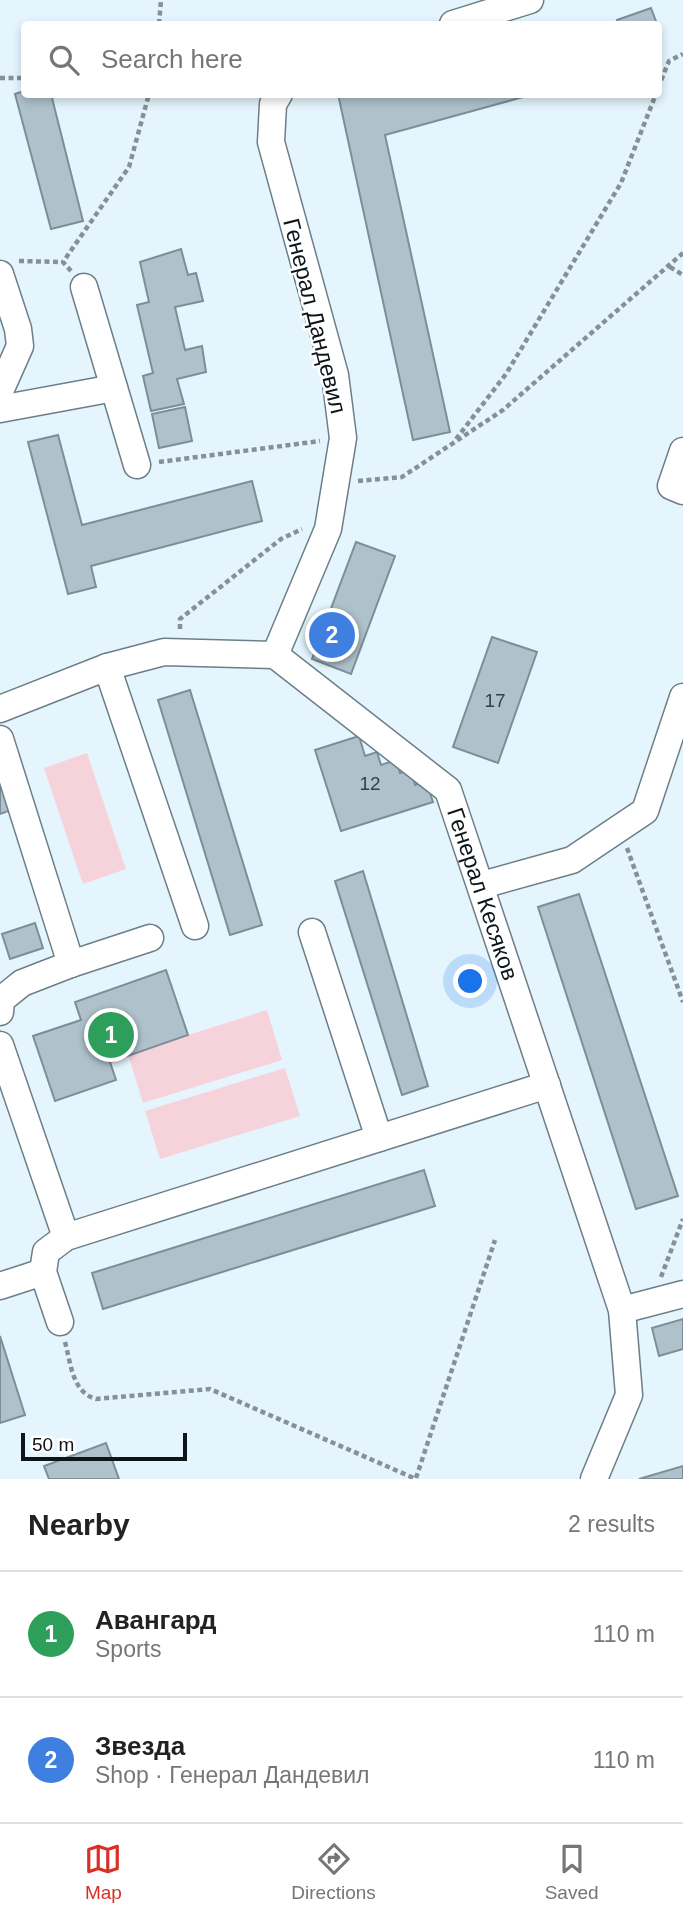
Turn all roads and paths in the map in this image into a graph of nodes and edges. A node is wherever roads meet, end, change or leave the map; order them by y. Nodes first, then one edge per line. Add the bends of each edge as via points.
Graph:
1 (161, 0) edge
2 (513, 3) edge
3 (159, 21) edge
4 (462, 21) edge
5 (683, 54) edge
6 (21, 78) edge
7 (0, 79) edge
8 (662, 80) edge
9 (148, 98) edge
10 (277, 98) edge
11 (654, 98) edge
12 (683, 253) edge
13 (64, 262) junction
14 (6, 267) edge
15 (670, 267) junction
16 (683, 275) edge
17 (84, 287) joint
18 (114, 388) junction
19 (0, 391) edge
20 (0, 409) edge
21 (343, 438) junction
22 (453, 443) junction
23 (683, 451) edge
24 (137, 465) joint
25 (336, 483) junction
26 (683, 491) edge
27 (328, 529) junction
28 (179, 651) junction
29 (275, 655) junction
30 (107, 667) junction
31 (683, 697) edge
32 (0, 709) edge
33 (0, 740) edge
34 (620, 828) junction
35 (482, 885) junction
36 (195, 926) dead end
37 (312, 932) dead end
38 (149, 938) dead end
39 (71, 964) junction
40 (683, 1002) edge
41 (0, 1012) edge
42 (0, 1045) edge
43 (547, 1085) junction
44 (379, 1138) junction
45 (683, 1219) edge
46 (66, 1237) junction
47 (495, 1240) dead end
48 (43, 1272) junction
49 (0, 1286) edge
50 (673, 1296) edge
51 (622, 1310) junction
52 (60, 1322) joint
53 (416, 1479) edge
54 (594, 1479) edge

1 - 3 path
2 - 4 street
5 - 8 path via 669,61
6 - 7 path
9 - 13 path via 129,167
10 - 21 street, Генерал Дандевил via 271,142 335,375
11 - 22 path via 621,183 506,374
12 - 15 path
13 - 14 path
13 - 17 path
14 - 19 street via 19,346
15 - 16 path
15 - 22 path via 503,410
17 - 18 street
18 - 20 street
18 - 24 street
21 - 24 path
21 - 25 street, Генерал Дандевил
22 - 25 path via 402,477
23 - 26 street via 671,486
25 - 27 street, Генерал Дандевил
27 - 28 path via 309,526 281,539 180,619
27 - 29 street, Генерал Дандевил
28 - 29 street
28 - 30 street
29 - 35 street, Генерал Кесяков via 448,790
30 - 32 street
30 - 36 street
31 - 34 street via 645,811
33 - 39 street
34 - 35 street via 572,860
34 - 40 path
35 - 43 street, Генерал Кесяков
37 - 44 street
38 - 39 street
39 - 41 street via 22,983 1,1000
42 - 46 street
43 - 44 street
43 - 51 street, Генерал Кесяков
44 - 46 street
45 - 50 path via 660,1272
46 - 48 street via 46,1252
47 - 53 path
48 - 49 street
48 - 52 street
50 - 51 street
51 - 54 street, Генерал Кесяков via 629,1395
52 - 53 path via 78,1388 85,1395 96,1399 210,1389

